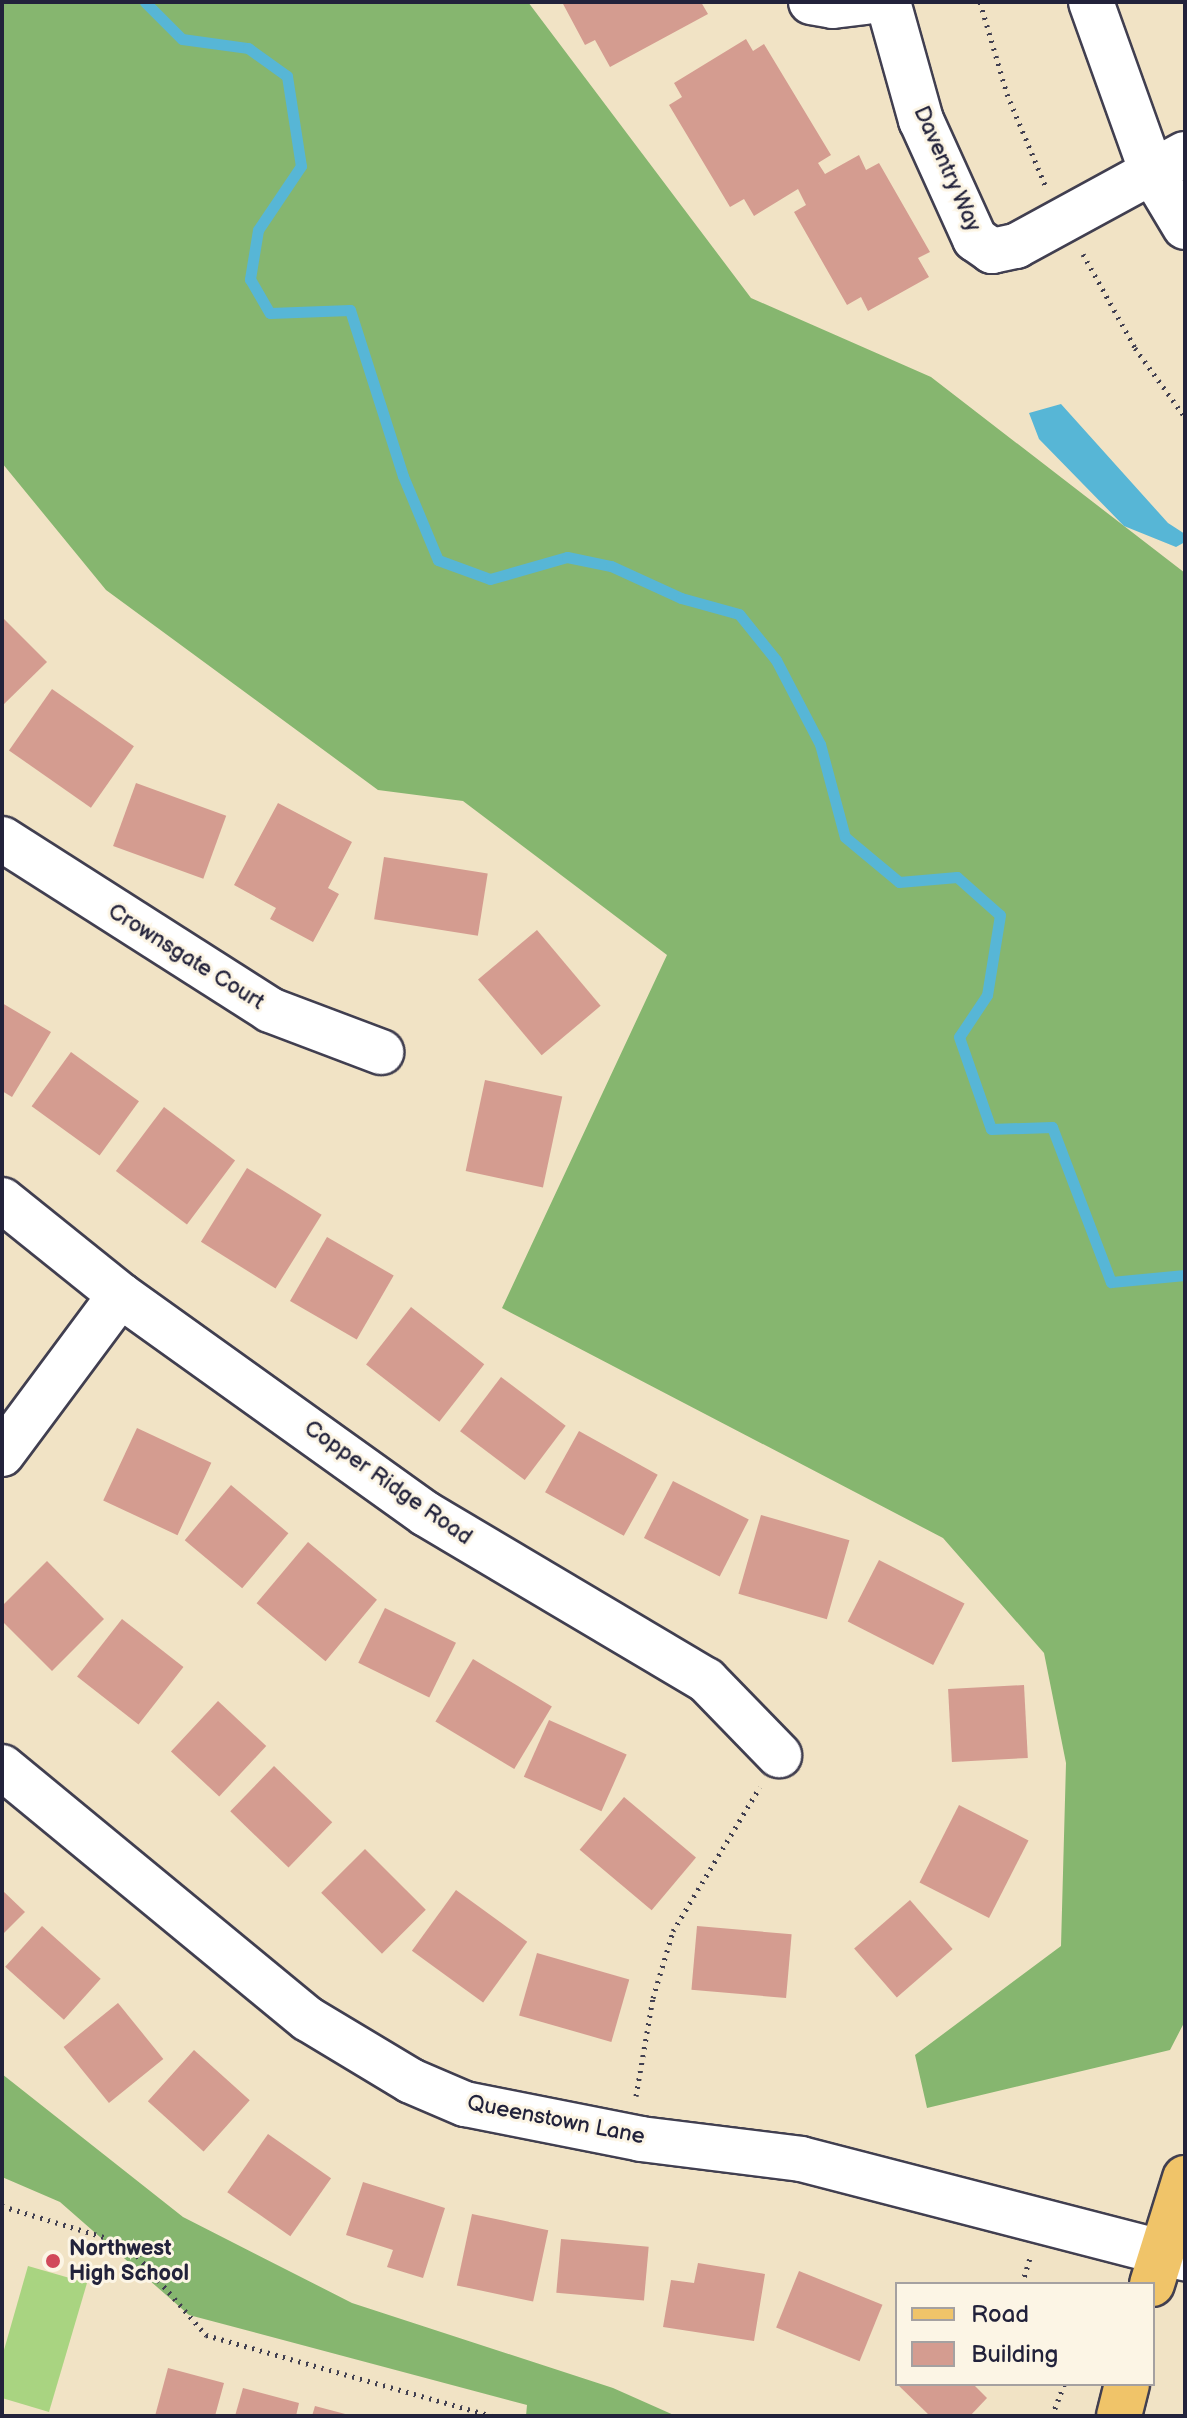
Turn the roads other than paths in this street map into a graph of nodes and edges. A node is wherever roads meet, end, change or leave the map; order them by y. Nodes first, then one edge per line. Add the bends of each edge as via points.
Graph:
1 (811, 2) edge
2 (866, 2) edge
3 (888, 2) edge
4 (1091, 2) edge
5 (1168, 163) edge
6 (1185, 227) edge
7 (2, 839) edge
8 (381, 1052) dead end
9 (2, 1200) edge
10 (120, 1295) junction
11 (2, 1454) edge
12 (779, 1755) road end
13 (2, 1767) edge
14 (1185, 2178) edge
15 (1170, 2268) edge
16 (1126, 2386) edge
17 (1119, 2416) edge

1 - 2 street
3 - 5 street, Daventry Way via 921,120 975,239 992,251 1016,246
4 - 5 street
5 - 6 street
7 - 8 street, Crownsgate Court via 270,1010
9 - 10 street, Copper Ridge Road
10 - 11 street
10 - 12 street, Copper Ridge Road via 426,1514 706,1680
13 - 15 street, Queenstown Lane via 261,1982 364,2055 465,2104 629,2136 801,2159
14 - 15 main road
16 - 17 main road

